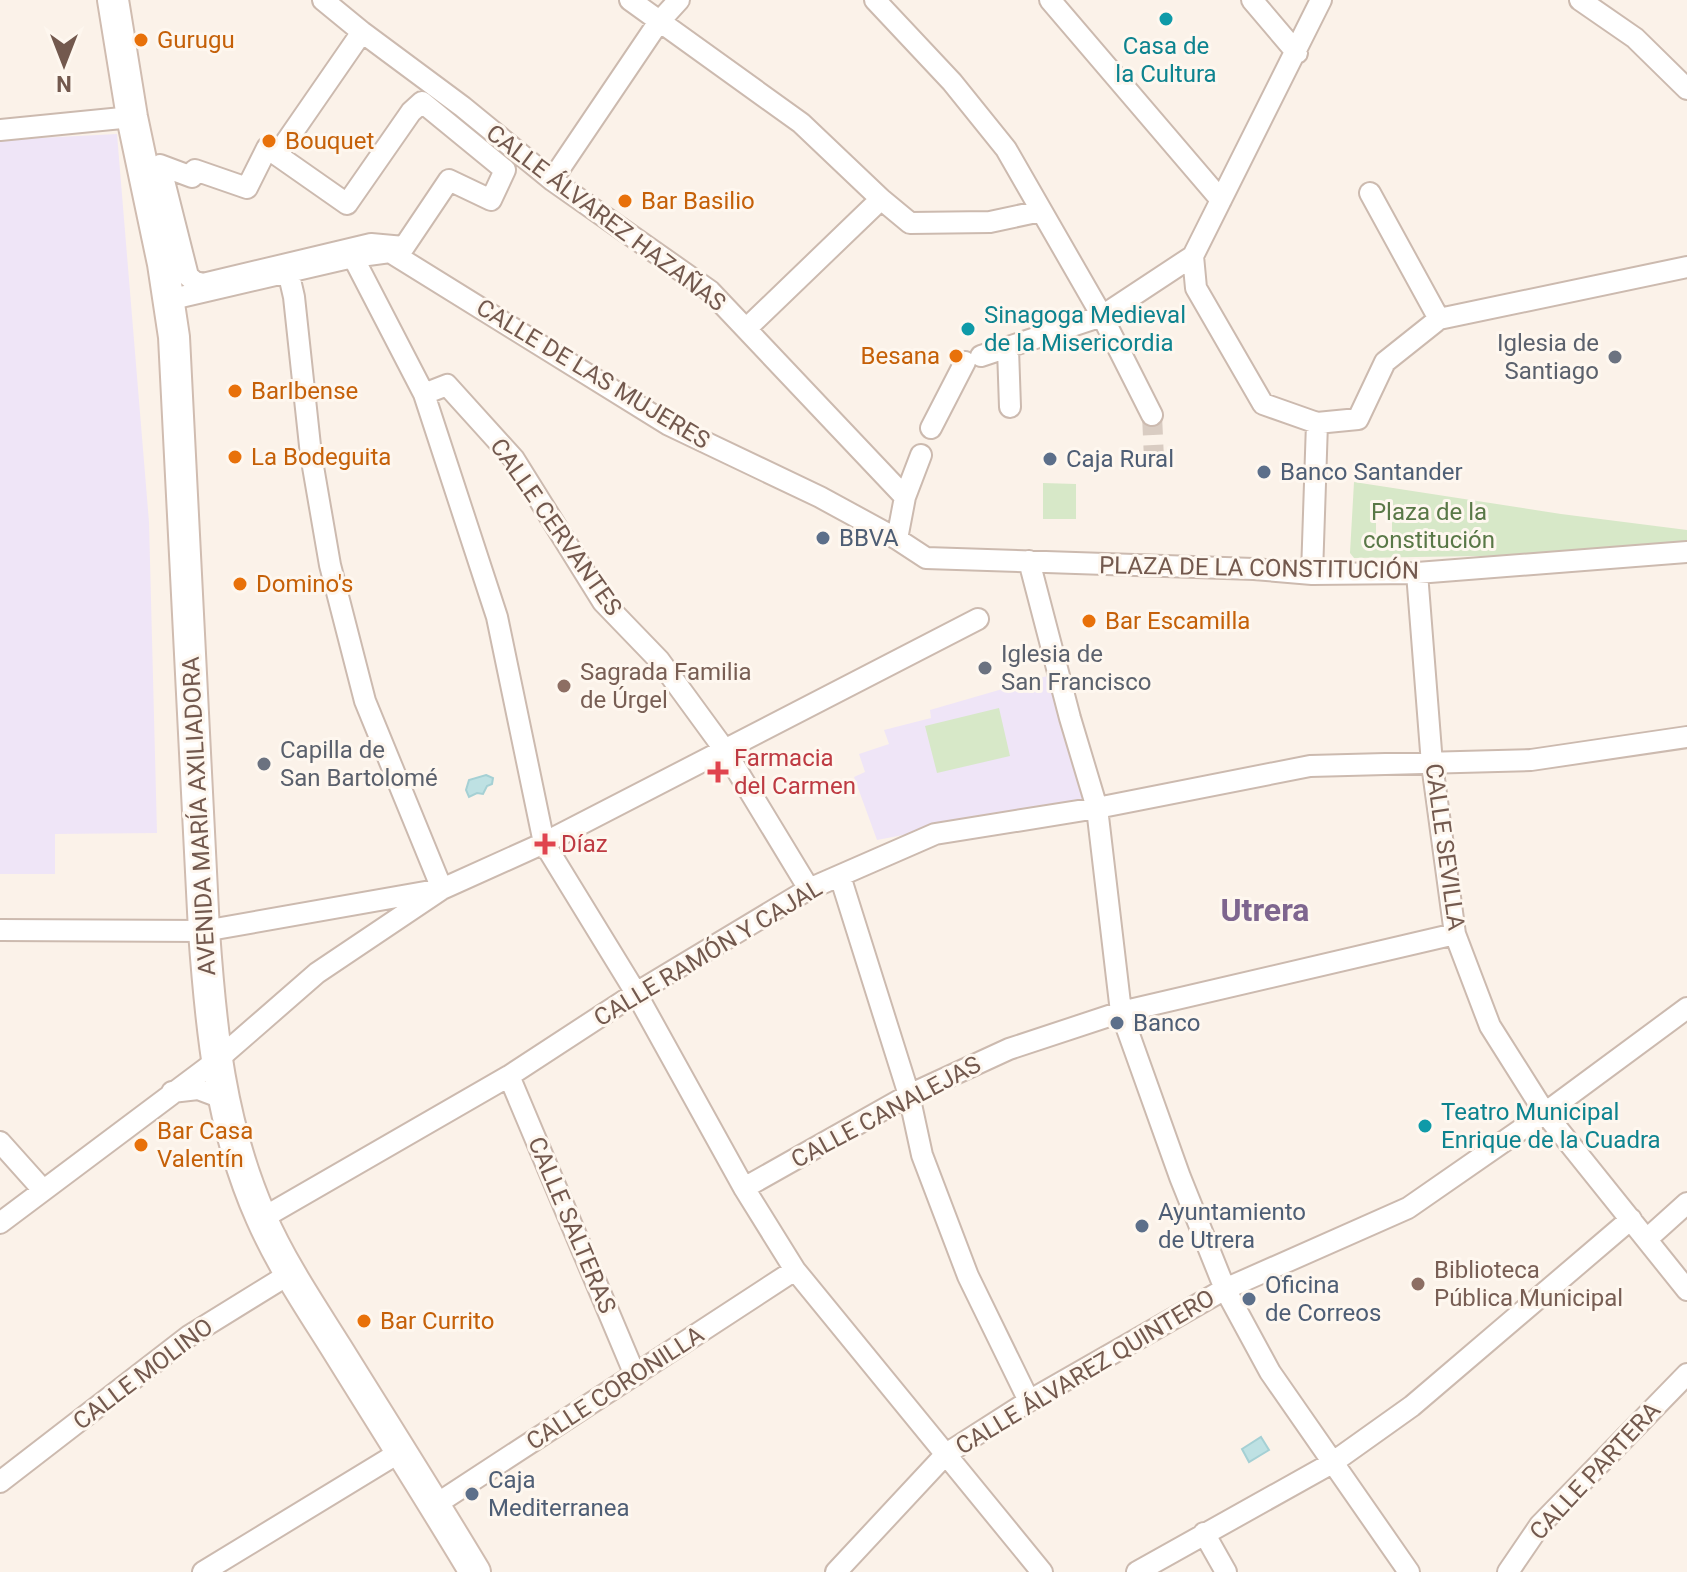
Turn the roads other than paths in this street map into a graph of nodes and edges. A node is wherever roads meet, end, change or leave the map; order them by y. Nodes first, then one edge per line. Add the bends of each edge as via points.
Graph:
1 (113, 0) edge
2 (323, 0) edge
3 (630, 0) edge
4 (679, 0) edge
5 (875, 0) edge
6 (1050, 0) edge
7 (1252, 0) edge
8 (1321, 0) edge
9 (1580, 0) edge
10 (658, 23) junction
11 (362, 32) junction
12 (1297, 53) junction
13 (1687, 89) edge
14 (132, 117) junction
15 (0, 130) edge
16 (277, 155) junction
17 (552, 180) junction
18 (1370, 193) dead end
19 (881, 199) junction
20 (1221, 200) junction
21 (1041, 211) junction
22 (1193, 256) junction
23 (353, 257) junction
24 (1687, 267) edge
25 (288, 271) junction
26 (168, 300) junction
27 (1102, 316) junction
28 (1439, 319) junction
29 (746, 329) junction
30 (1008, 349) junction
31 (424, 394) junction
32 (1010, 407) dead end
33 (1152, 415) tunnel mouth
34 (1317, 423) junction
35 (931, 428) dead end
36 (921, 455) dead end
37 (905, 497) junction
38 (897, 539) junction
39 (1687, 552) edge
40 (926, 558) joint
41 (1029, 561) junction
42 (1417, 573) junction
43 (1312, 574) junction
44 (978, 619) dead end
45 (1687, 737) edge
46 (724, 749) junction
47 (1432, 764) junction
48 (1097, 808) junction
49 (544, 843) junction
50 (840, 876) junction
51 (442, 889) junction
52 (809, 889) junction
53 (0, 930) edge
54 (204, 931) junction
55 (1455, 934) junction
56 (636, 993) junction
57 (1687, 1008) edge
58 (1121, 1012) junction
59 (220, 1057) junction
60 (509, 1076) junction
61 (172, 1092) junction
62 (909, 1095) junction
63 (222, 1098) junction
64 (1545, 1113) junction
65 (0, 1142) edge
66 (744, 1188) junction
67 (43, 1190) junction
68 (1687, 1203) edge
69 (261, 1219) junction
70 (1631, 1219) junction
71 (0, 1223) edge
72 (1647, 1239) junction
73 (795, 1270) junction
74 (291, 1273) junction
75 (1225, 1289) junction
76 (1687, 1290) edge
77 (1687, 1374) edge
78 (635, 1375) junction
79 (1029, 1401) junction
80 (400, 1452) junction
81 (946, 1454) junction
82 (1332, 1463) junction
83 (0, 1482) edge
84 (435, 1505) junction
85 (1204, 1533) junction
86 (203, 1572) edge
87 (475, 1572) edge
88 (836, 1572) edge
89 (1042, 1572) edge
90 (1137, 1572) edge
91 (1226, 1572) edge
92 (1409, 1572) edge
93 (1508, 1572) edge

1 - 14 street, AVENIDA MARÍA AXILIADORA
2 - 11 street, CALLE ÁLVAREZ HAZAÑAS
3 - 10 street
4 - 10 street
5 - 21 street via 997,138
6 - 20 street
7 - 12 street
8 - 12 street
9 - 13 street via 1635,38
10 - 17 street
10 - 19 street via 801,123
11 - 16 street
11 - 17 street, CALLE ÁLVAREZ HAZAÑAS
12 - 20 street
14 - 15 street
14 - 26 street, AVENIDA MARÍA AXILIADORA
16 - 16 street via 347,204 422,102 505,170 491,200 449,180 404,247 371,244 195,282 188,276 160,165 192,177 195,170 247,188 267,148
17 - 29 street, CALLE ÁLVAREZ HAZAÑAS via 710,291
18 - 28 street
19 - 21 street via 910,223 990,222
19 - 29 street
20 - 22 street
21 - 27 street
22 - 27 street
22 - 34 street via 1196,288 1263,404
23 - 25 street
23 - 31 street
23 - 38 street, CALLE DE LAS MUJERES via 390,252 669,425
24 - 28 street
25 - 26 street
25 - 51 street via 330,565 365,701
26 - 54 street, AVENIDA MARÍA AXILIADORA
27 - 30 street
27 - 33 street
28 - 34 street via 1385,362 1358,419
29 - 37 street, CALLE ÁLVAREZ HAZAÑAS
30 - 32 street
30 - 35 street via 973,359
31 - 46 street, CALLE CERVANTES via 447,385 514,459 603,602 659,660
31 - 49 street via 497,617
34 - 43 street
36 - 37 street
37 - 38 street
38 - 40 street, CALLE DE LAS MUJERES
39 - 42 street, PLAZA DE LA CONSTITUCIÓN
40 - 41 street, PLAZA DE LA CONSTITUCIÓN
41 - 43 street, PLAZA DE LA CONSTITUCIÓN
41 - 48 street
42 - 43 street, PLAZA DE LA CONSTITUCIÓN
42 - 47 street, CALLE SEVILLA
44 - 46 street
45 - 47 street, CALLE RAMÓN Y CAJAL via 1531,760
46 - 49 street
46 - 52 street, CALLE CERVANTES
47 - 48 street, CALLE RAMÓN Y CAJAL via 1310,766
47 - 55 street, CALLE SEVILLA
48 - 50 street, CALLE RAMÓN Y CAJAL via 935,834
48 - 58 street
49 - 51 street
49 - 56 street
50 - 52 street, CALLE RAMÓN Y CAJAL
50 - 62 street
51 - 54 street
51 - 59 street via 317,973
52 - 56 street, CALLE RAMÓN Y CAJAL
53 - 54 street
54 - 59 street, AVENIDA MARÍA AXILIADORA via 211,1025
55 - 58 street, CALLE CANALEJAS
55 - 64 street, CALLE SEVILLA via 1490,1026
56 - 60 street, CALLE RAMÓN Y CAJAL
56 - 66 street
57 - 64 street, CALLE ÁLVAREZ QUINTERO
58 - 62 street, CALLE CANALEJAS via 1009,1049
58 - 75 street
59 - 61 street
59 - 63 street, AVENIDA MARÍA AXILIADORA
60 - 69 street, CALLE RAMÓN Y CAJAL
60 - 78 street, CALLE SALTERAS
61 - 63 street via 198,1089
61 - 67 street
62 - 66 street, CALLE CANALEJAS
62 - 79 street via 922,1155 968,1276
63 - 69 street, AVENIDA MARÍA AXILIADORA
64 - 70 street, CALLE SEVILLA
64 - 75 street, CALLE ÁLVAREZ QUINTERO via 1408,1208
65 - 67 street
66 - 73 street
67 - 71 street
68 - 72 street
69 - 74 street, AVENIDA MARÍA AXILIADORA
70 - 72 street, CALLE SEVILLA
70 - 82 street via 1412,1406
72 - 76 street, CALLE SEVILLA
73 - 78 street, CALLE CORONILLA
73 - 81 street
74 - 80 street, AVENIDA MARÍA AXILIADORA
74 - 83 street, CALLE MOLINO via 189,1336
75 - 79 street, CALLE ÁLVAREZ QUINTERO
75 - 82 street via 1270,1372
77 - 93 street, CALLE PARTERA via 1540,1525
78 - 84 street, CALLE CORONILLA
79 - 81 street, CALLE ÁLVAREZ QUINTERO
80 - 84 street, AVENIDA MARÍA AXILIADORA
80 - 86 street
81 - 88 street, CALLE ÁLVAREZ QUINTERO
81 - 89 street
82 - 85 street
82 - 92 street
84 - 87 street, AVENIDA MARÍA AXILIADORA
85 - 90 street
85 - 91 street

